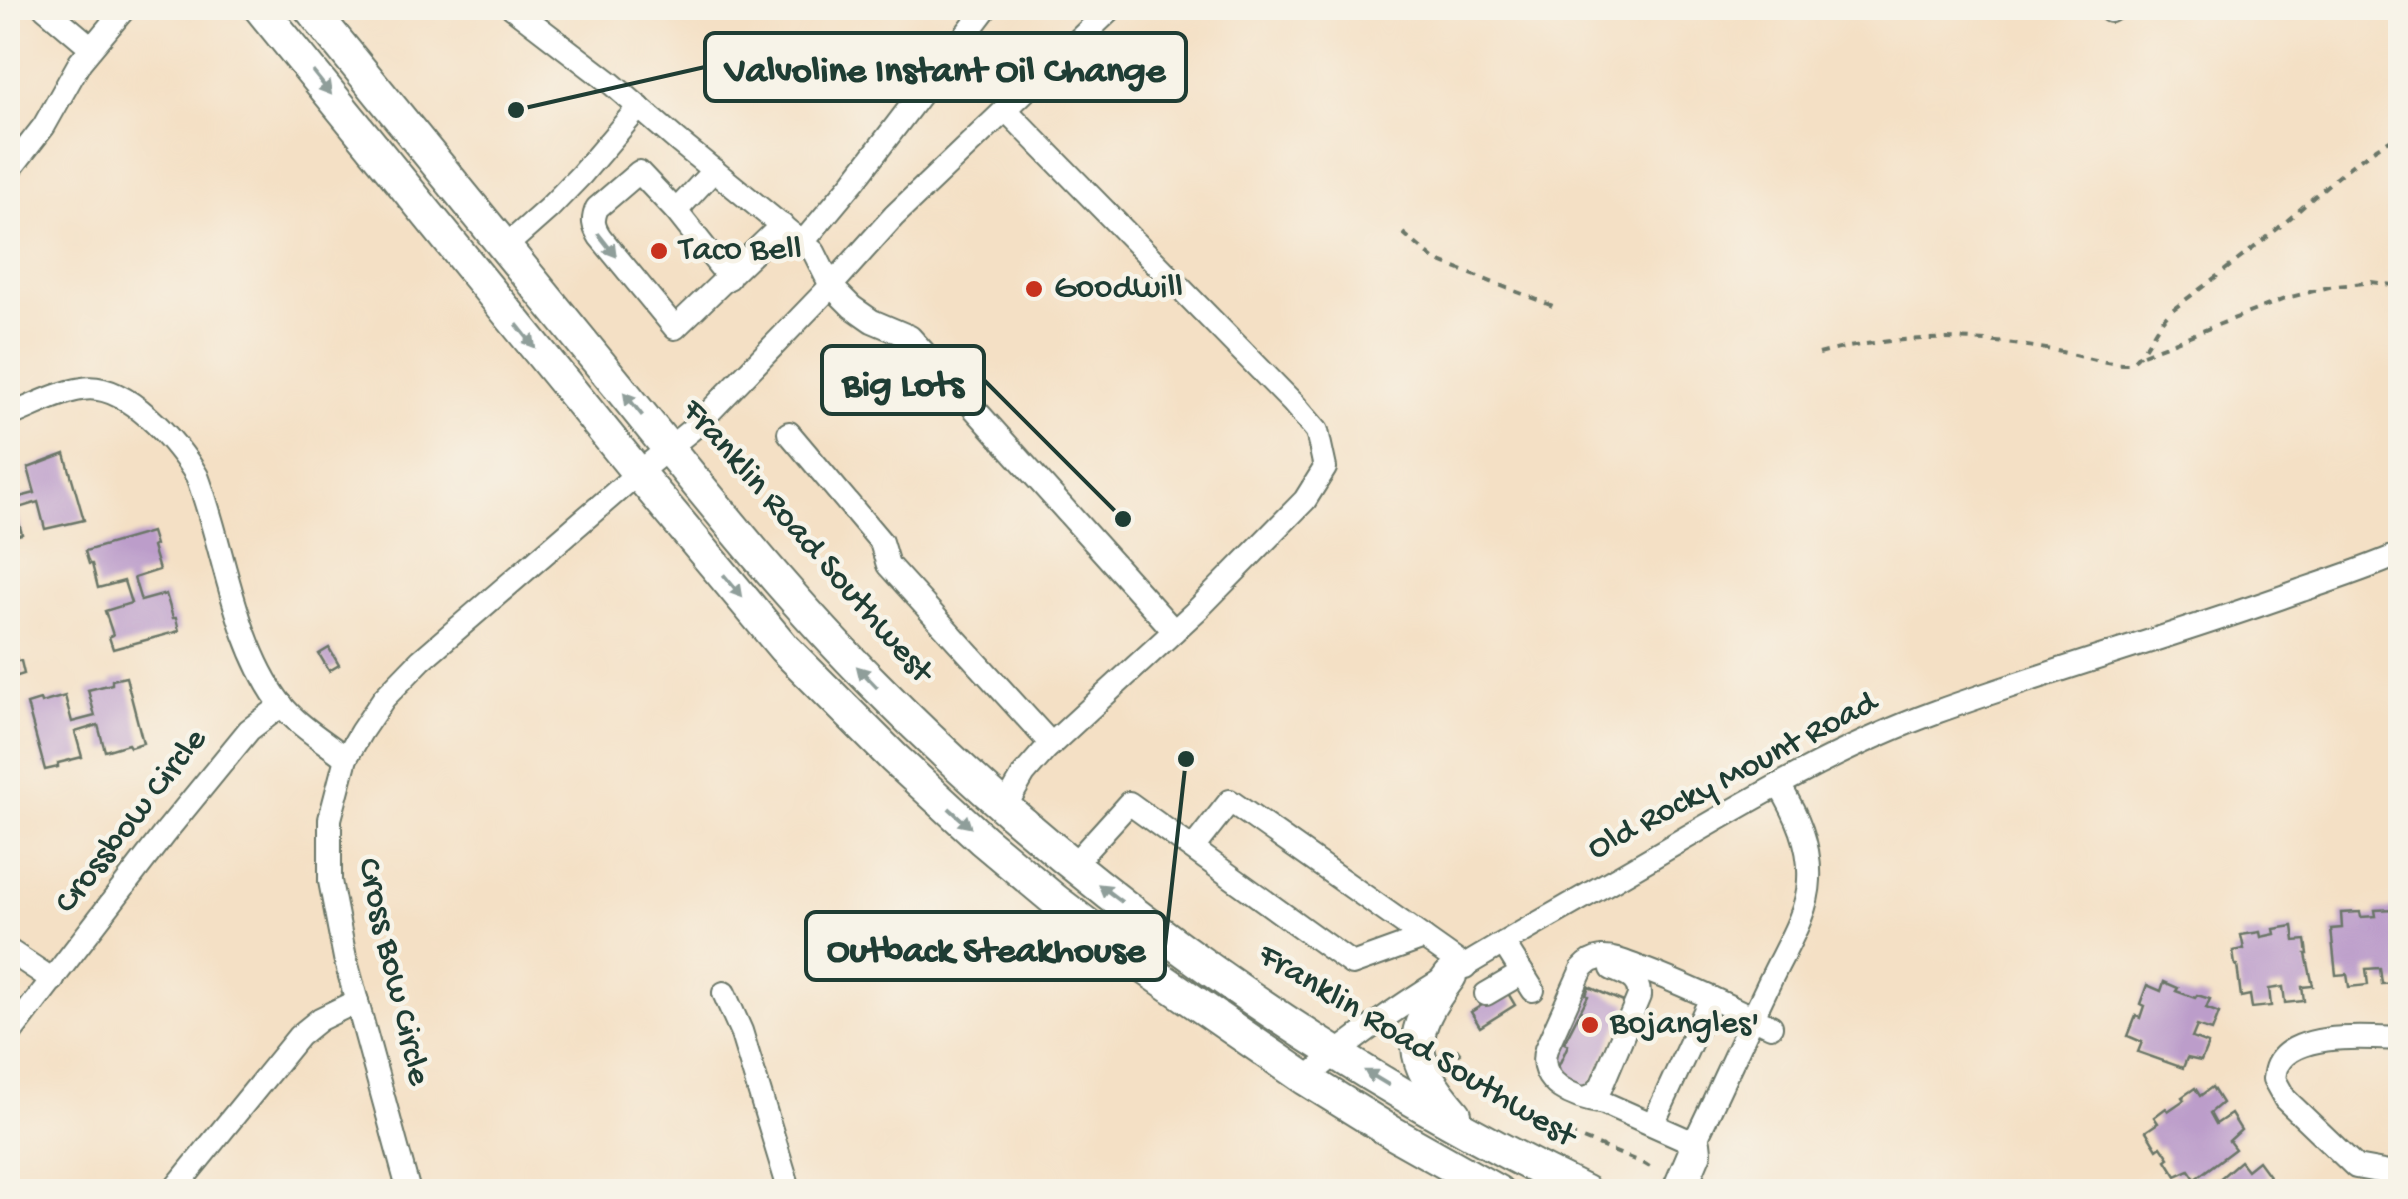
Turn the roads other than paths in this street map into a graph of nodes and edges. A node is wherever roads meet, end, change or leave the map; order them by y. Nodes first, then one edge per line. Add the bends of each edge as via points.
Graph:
1 (45, 8) edge
2 (125, 8) edge
3 (260, 8) edge
4 (513, 8) edge
5 (986, 8) edge
6 (1112, 8) edge
7 (321, 15) edge
8 (91, 47) junction
9 (639, 107) junction
10 (1005, 109) junction
11 (714, 170) junction
12 (8, 172) edge
13 (676, 211) junction
14 (782, 225) junction
15 (803, 242) junction
16 (505, 247) junction
17 (729, 278) junction
18 (831, 286) junction
19 (8, 416) edge
20 (789, 432) dead end
21 (669, 449) junction
22 (638, 473) junction
23 (2400, 554) edge
24 (1174, 631) junction
25 (282, 705) junction
26 (1050, 744) junction
27 (346, 758) junction
28 (1779, 785) junction
29 (1005, 807) junction
30 (1193, 848) junction
31 (1073, 865) junction
32 (1424, 938) junction
33 (1504, 944) junction
34 (8, 950) edge
35 (1458, 971) junction
36 (1665, 976) junction
37 (53, 980) junction
38 (724, 993) dead end
39 (1486, 994) dead end
40 (1711, 998) junction
41 (357, 1001) junction
42 (1762, 1022) junction
43 (8, 1038) edge
44 (2400, 1039) edge
45 (1336, 1053) junction
46 (1306, 1079) junction
47 (1554, 1084) junction
48 (1595, 1100) junction
49 (1652, 1124) junction
50 (1472, 1132) junction
51 (1701, 1142) junction
52 (2400, 1176) edge
53 (1671, 1184) edge
54 (172, 1192) edge
55 (410, 1192) edge
56 (790, 1192) edge
57 (1498, 1192) edge
58 (1585, 1192) edge

1 - 8 street
2 - 8 street
3 -> 22 highway
4 - 9 street
5 - 15 street
6 - 10 street, Cross Bow Circle
7 - 16 highway, Franklin Road Southwest
8 - 12 street
9 - 11 street
9 - 16 street via 582,175
10 - 18 street, Cross Bow Circle
10 - 24 street via 1317,431 1325,468 1304,500
11 - 13 street
11 - 14 street
13 - 17 street
13 -> 17 street via 639,172 597,208 594,226 676,328
14 - 15 street
14 - 17 street
15 - 18 street
21 -> 16 highway, Franklin Road Southwest
18 - 21 street, Cross Bow Circle
18 - 24 street via 852,307 910,338
19 - 25 street via 97,388 142,412 168,436 197,476 248,641
20 - 26 street via 881,542 888,565
21 - 22 street, Cross Bow Circle
29 -> 21 highway, Franklin Road Southwest via 875,686
22 - 27 street, Cross Bow Circle via 421,660 384,698
22 -> 46 highway via 784,648 970,828 1116,947
23 - 28 street, Old Rocky Mount Road via 1932,713
24 - 26 street
25 - 27 street
25 - 37 street, Crossbow Circle via 249,730
26 - 29 street
27 - 41 street, Cross Bow Circle via 330,819 330,881
28 - 33 street, Old Rocky Mount Road
28 - 42 street via 1803,834 1810,882
29 - 31 highway, Franklin Road Southwest
30 - 31 street via 1129,804
30 - 32 street via 1352,964
30 - 32 street via 1230,802
45 -> 31 highway, Franklin Road Southwest via 1240,991
32 - 35 street
33 - 35 street, Old Rocky Mount Road
33 - 39 street via 1528,982
34 - 37 street
35 - 45 street, Old Rocky Mount Road
35 - 50 highway via 1427,1009 1418,1059 1434,1090
36 - 40 street
36 - 47 street via 1610,958 1587,963 1544,1055
36 - 48 street
37 - 43 street, Crossbow Circle
38 - 56 street
40 - 42 street
40 - 49 street
41 - 54 street via 300,1036
41 - 55 street, Cross Bow Circle
42 - 51 street
44 - 52 street via 2344,1037 2297,1046 2278,1062 2274,1080 2285,1099 2356,1167
45 - 46 street, Old Rocky Mount Road
50 -> 45 highway, Franklin Road Southwest
46 - 57 highway
47 - 48 street
47 - 48 street via 1554,1057 1590,976 1606,969 1627,975 1639,988 1638,1001
48 - 49 street
49 - 51 street
50 - 58 highway, Franklin Road Southwest
51 - 53 highway

